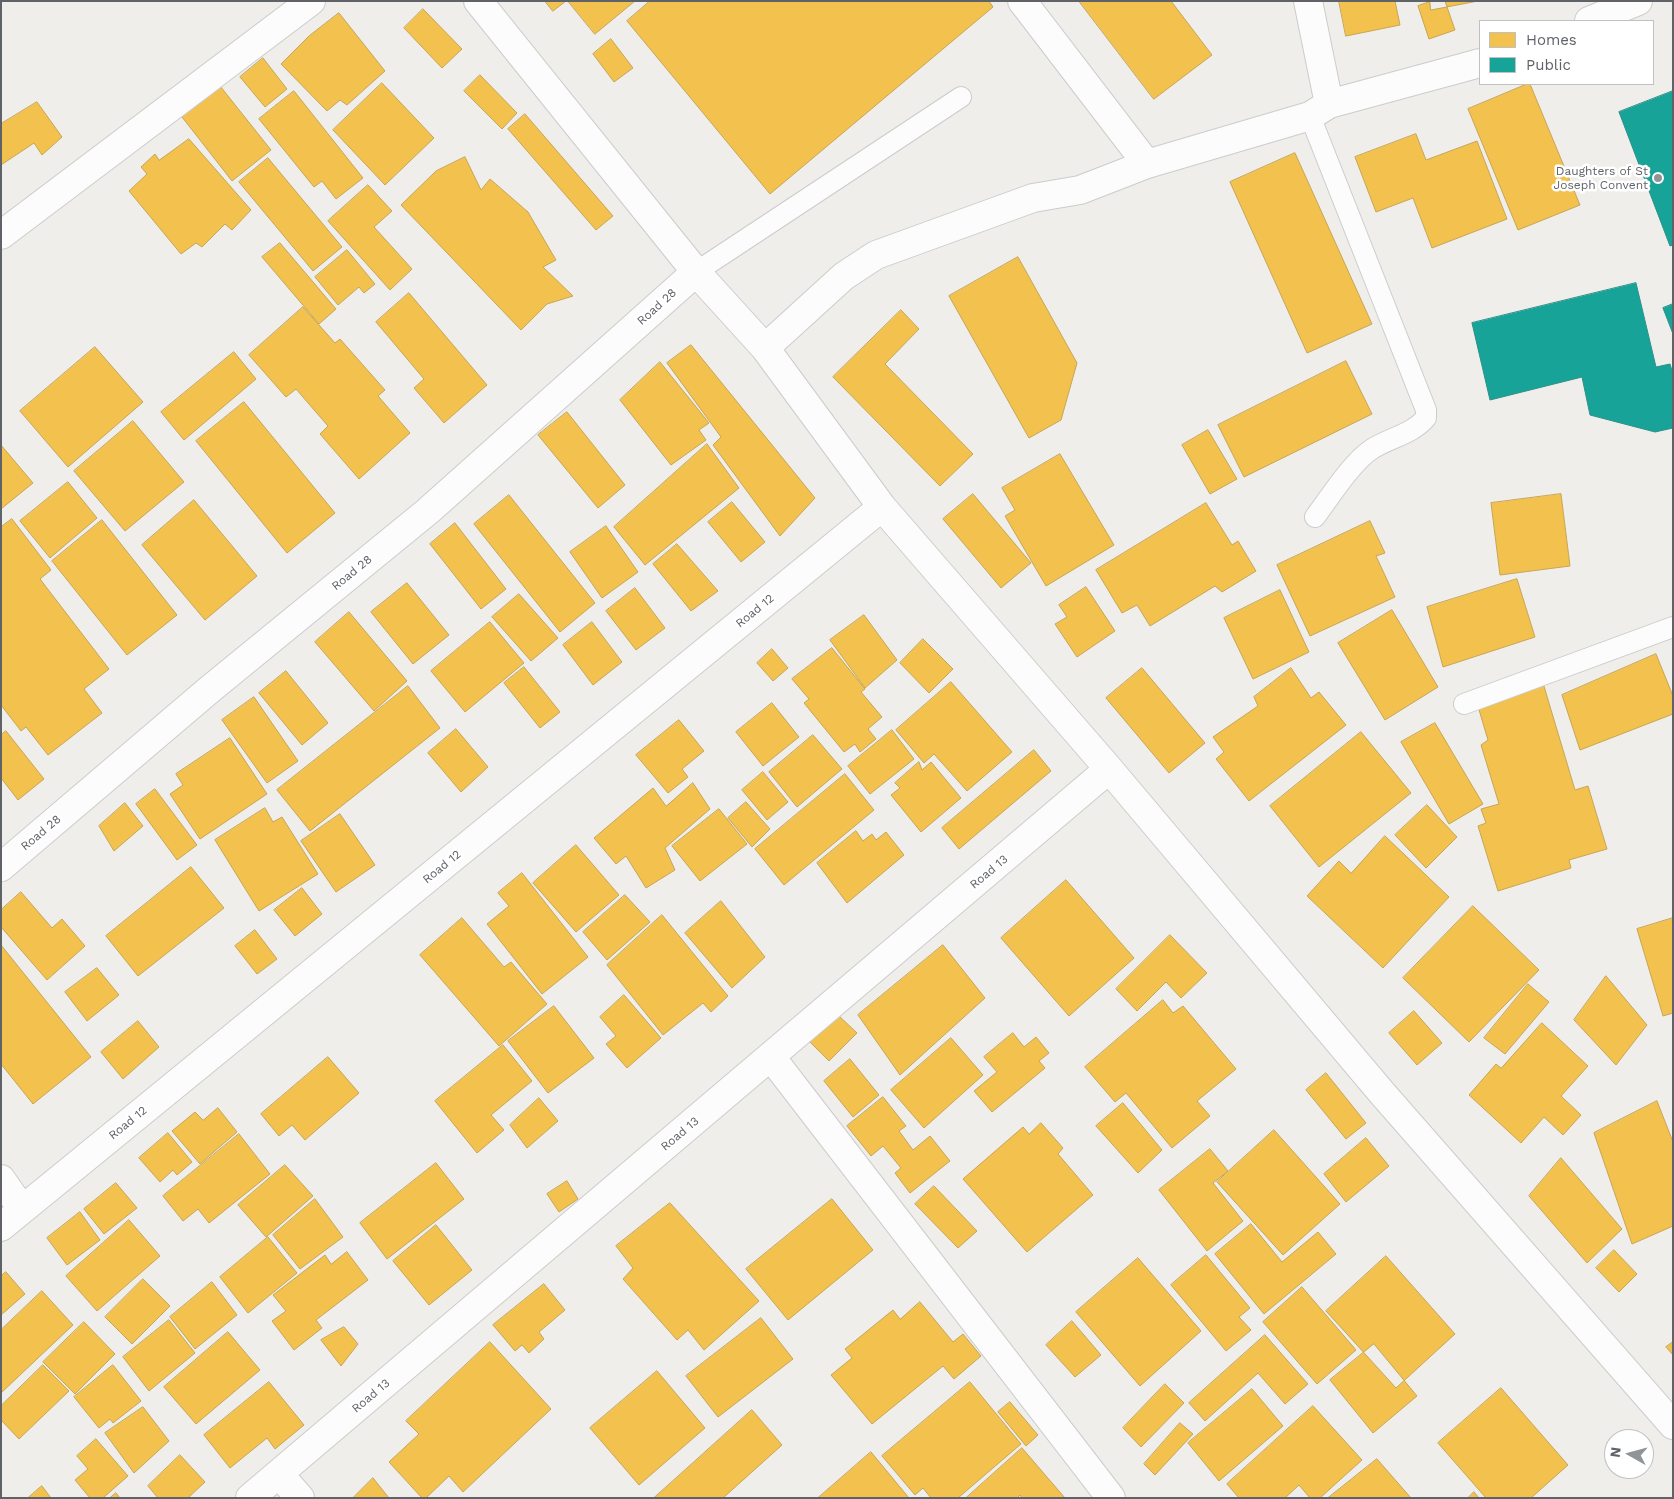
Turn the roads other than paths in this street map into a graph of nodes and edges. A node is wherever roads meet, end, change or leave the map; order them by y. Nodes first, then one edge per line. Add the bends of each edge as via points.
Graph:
1 (311, 1) edge
2 (478, 1) edge
3 (1022, 1) edge
4 (1308, 1) edge
5 (1638, 1) edge
6 (1590, 20) edge
7 (1479, 63) edge
8 (960, 97) dead end
9 (1320, 110) junction
10 (1147, 164) junction
11 (1, 235) edge
12 (696, 272) junction
13 (765, 348) junction
14 (882, 507) junction
15 (1315, 517) dead end
16 (1673, 627) edge
17 (1464, 704) dead end
18 (1109, 769) junction
19 (1, 867) edge
20 (771, 1057) junction
21 (1, 1178) edge
22 (22, 1209) junction
23 (1, 1227) edge
24 (1673, 1425) edge
25 (279, 1474) junction
26 (250, 1498) edge
27 (300, 1498) edge
28 (1111, 1498) edge

1 - 11 street
2 - 12 street
3 - 10 street
4 - 9 street
5 - 6 street
7 - 9 street
8 - 12 lane
9 - 10 street
9 - 15 lane via 1426,410 1426,418 1418,427 1372,449 1359,460
10 - 13 street via 1080,190 1033,198 876,254 844,276
12 - 13 street
12 - 19 street, Road 28 via 428,510
13 - 14 street
14 - 18 street
14 - 22 street, Road 12
16 - 17 lane
18 - 20 street, Road 13
18 - 24 street via 1382,1093
20 - 25 street, Road 13
20 - 28 street
21 - 22 street
22 - 23 street, Road 12
25 - 26 street, Road 13
25 - 27 street

